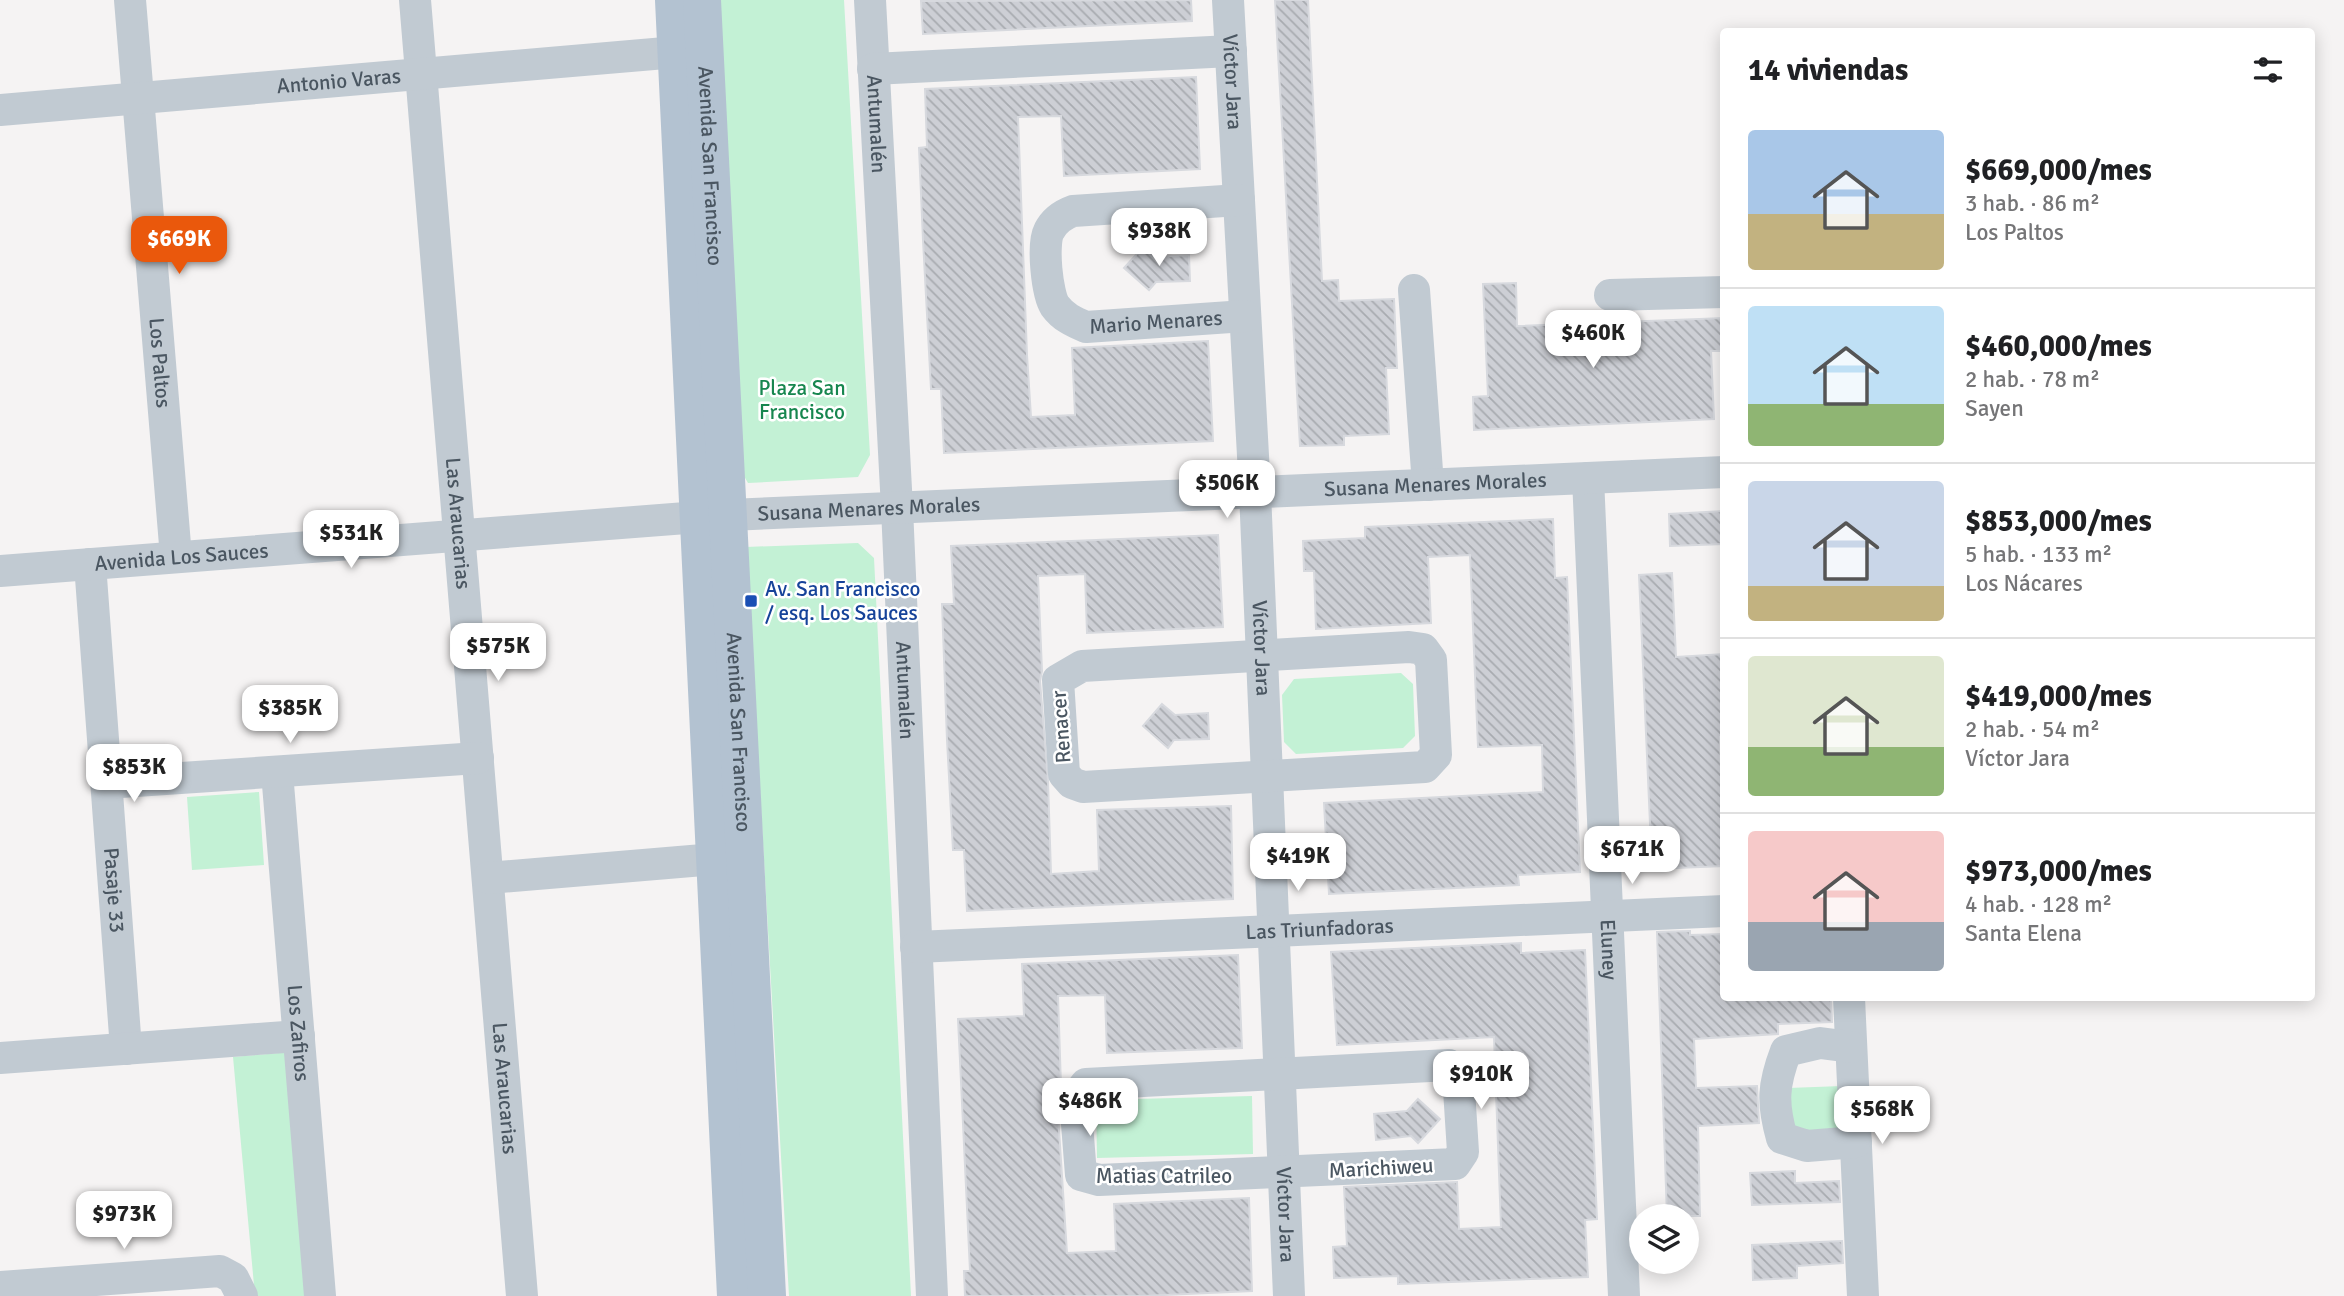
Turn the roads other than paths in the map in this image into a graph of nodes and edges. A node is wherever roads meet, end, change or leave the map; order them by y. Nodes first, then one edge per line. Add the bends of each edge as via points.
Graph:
1 (130, 0) edge
2 (415, 0) edge
3 (674, 0) edge
4 (702, 0) edge
5 (870, 0) edge
6 (1228, 0) edge
7 (1231, 51) junction
8 (677, 52) junction
9 (873, 69) junction
10 (422, 74) junction
11 (138, 98) junction
12 (0, 110) edge
13 (1239, 200) junction
14 (1414, 290) dead end
15 (1720, 292) edge
16 (1610, 295) dead end
17 (1245, 316) junction
18 (1720, 472) edge
19 (1588, 478) junction
20 (1429, 485) junction
21 (1255, 492) junction
22 (897, 508) junction
23 (714, 516) junction
24 (459, 536) junction
25 (176, 557) junction
26 (90, 564) junction
27 (0, 571) edge
28 (1261, 655) junction
29 (478, 758) junction
30 (278, 772) junction
31 (1267, 775) junction
32 (106, 783) junction
33 (715, 859) junction
34 (488, 878) junction
35 (1720, 911) edge
36 (1607, 917) junction
37 (1274, 931) junction
38 (916, 947) junction
39 (1849, 1001) edge
40 (299, 1036) junction
41 (1851, 1047) junction
42 (125, 1049) junction
43 (0, 1058) edge
44 (1279, 1072) junction
45 (1856, 1142) junction
46 (1283, 1174) junction
47 (0, 1287) edge
48 (238, 1287) edge
49 (320, 1296) edge
50 (522, 1296) edge
51 (736, 1296) edge
52 (767, 1296) edge
53 (932, 1296) edge
54 (1289, 1296) edge
55 (1624, 1296) edge
56 (1863, 1296) edge

1 - 11 street, Los Paltos
2 - 10 street, Las Araucarias
3 - 8 main road, Avenida San Francisco
4 - 23 main road, Avenida San Francisco
5 - 9 street, Antumalén
6 - 7 street, Víctor Jara
7 - 9 street
7 - 13 street, Víctor Jara
8 - 10 street, Antonio Varas
8 - 23 main road, Avenida San Francisco
9 - 22 street, Antumalén
10 - 11 street, Antonio Varas
10 - 24 street, Las Araucarias
11 - 12 street, Antonio Varas
11 - 25 street, Los Paltos
13 - 17 street, Víctor Jara
13 - 17 street, Mario Menares via 1073,211 1055,222 1045,239 1049,295 1073,322 1086,327
14 - 20 street
15 - 16 street
17 - 21 street, Víctor Jara
18 - 19 street, Susana Menares Morales
19 - 20 street, Susana Menares Morales
19 - 36 street, Eluney
20 - 21 street, Susana Menares Morales
21 - 22 street, Susana Menares Morales
21 - 28 street, Víctor Jara
22 - 23 street, Susana Menares Morales
22 - 38 street, Antumalén
23 - 24 street, Avenida Los Sauces
23 - 33 main road, Avenida San Francisco
23 - 52 main road, Avenida San Francisco
24 - 25 street, Avenida Los Sauces
24 - 29 street, Las Araucarias
25 - 26 street, Avenida Los Sauces
26 - 27 street, Avenida Los Sauces
26 - 32 street, Pasaje 33
28 - 31 street, Víctor Jara
28 - 31 street via 1423,649 1431,660 1436,755 1426,768
28 - 31 street, Renacer via 1082,666 1058,680 1064,774 1072,783 1083,787
29 - 30 street
29 - 34 street, Las Araucarias
30 - 32 street
30 - 40 street, Los Zafiros
31 - 37 street, Víctor Jara
32 - 42 street, Pasaje 33
33 - 34 street
33 - 51 main road, Avenida San Francisco
34 - 50 street, Las Araucarias
35 - 36 street, Las Triunfadoras
36 - 37 street, Las Triunfadoras
36 - 55 street, Eluney
37 - 38 street, Las Triunfadoras
37 - 44 street, Víctor Jara
38 - 53 street, Antumalén
39 - 41 street
40 - 42 street
40 - 49 street, Los Zafiros
41 - 45 street
41 - 45 street via 1820,1043 1786,1051 1777,1075 1774,1108 1783,1138 1807,1146
42 - 43 street
44 - 46 street, Víctor Jara
44 - 46 street, Marichiweu via 1449,1065 1458,1074 1463,1153 1455,1164
44 - 46 street, Matias Catrileo via 1086,1084 1074,1098 1081,1175 1100,1180
45 - 56 street
46 - 54 street, Víctor Jara
47 - 48 street via 213,1271

